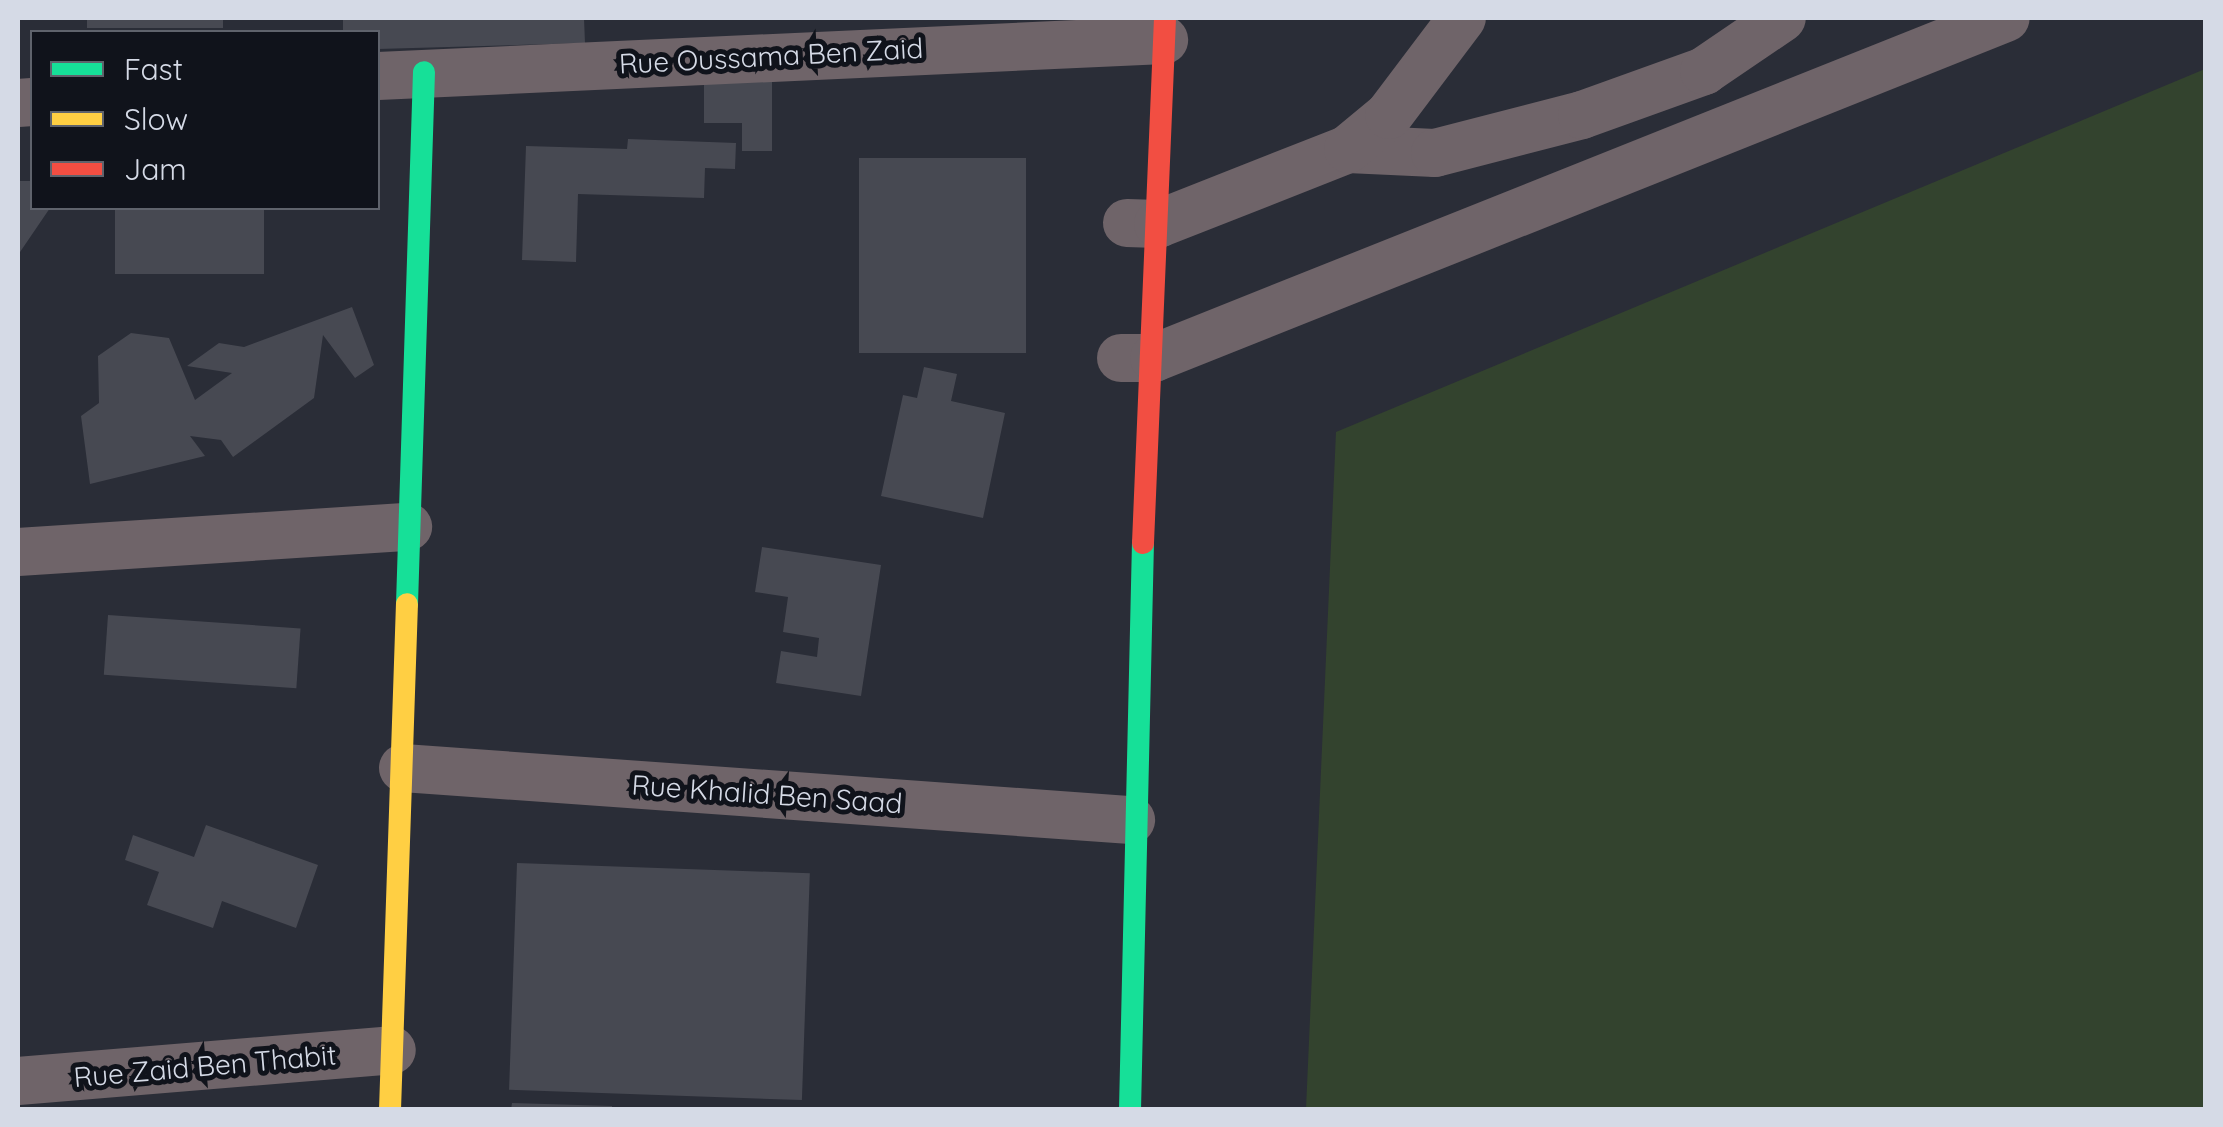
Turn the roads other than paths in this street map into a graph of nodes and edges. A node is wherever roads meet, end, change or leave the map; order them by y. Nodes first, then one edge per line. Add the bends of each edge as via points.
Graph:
1 (1462, 18) edge
2 (1782, 18) edge
3 (2006, 18) edge
4 (1145, 38) edge
5 (400, 74) edge
6 (1348, 148) junction
7 (1135, 219) junction
8 (1130, 358) junction
9 (408, 528) junction
10 (18, 552) edge
11 (402, 768) junction
12 (1109, 818) junction
13 (392, 1050) junction
14 (18, 1081) edge
15 (390, 1110) edge
16 (1130, 1110) edge

1 - 6 street via 1390,115
2 - 6 street via 1704,72 1582,115 1435,153 1391,158
3 - 8 street
4 - 5 street, Rue Oussama Ben Zaid
4 - 7 street
5 - 9 street
6 - 7 street
7 - 8 street
8 - 12 street
9 - 10 street
9 - 11 street
11 - 12 street, Rue Khalid Ben Saad
11 - 13 street
12 - 16 street
13 - 14 street, Rue Zaid Ben Thabit
13 - 15 street

